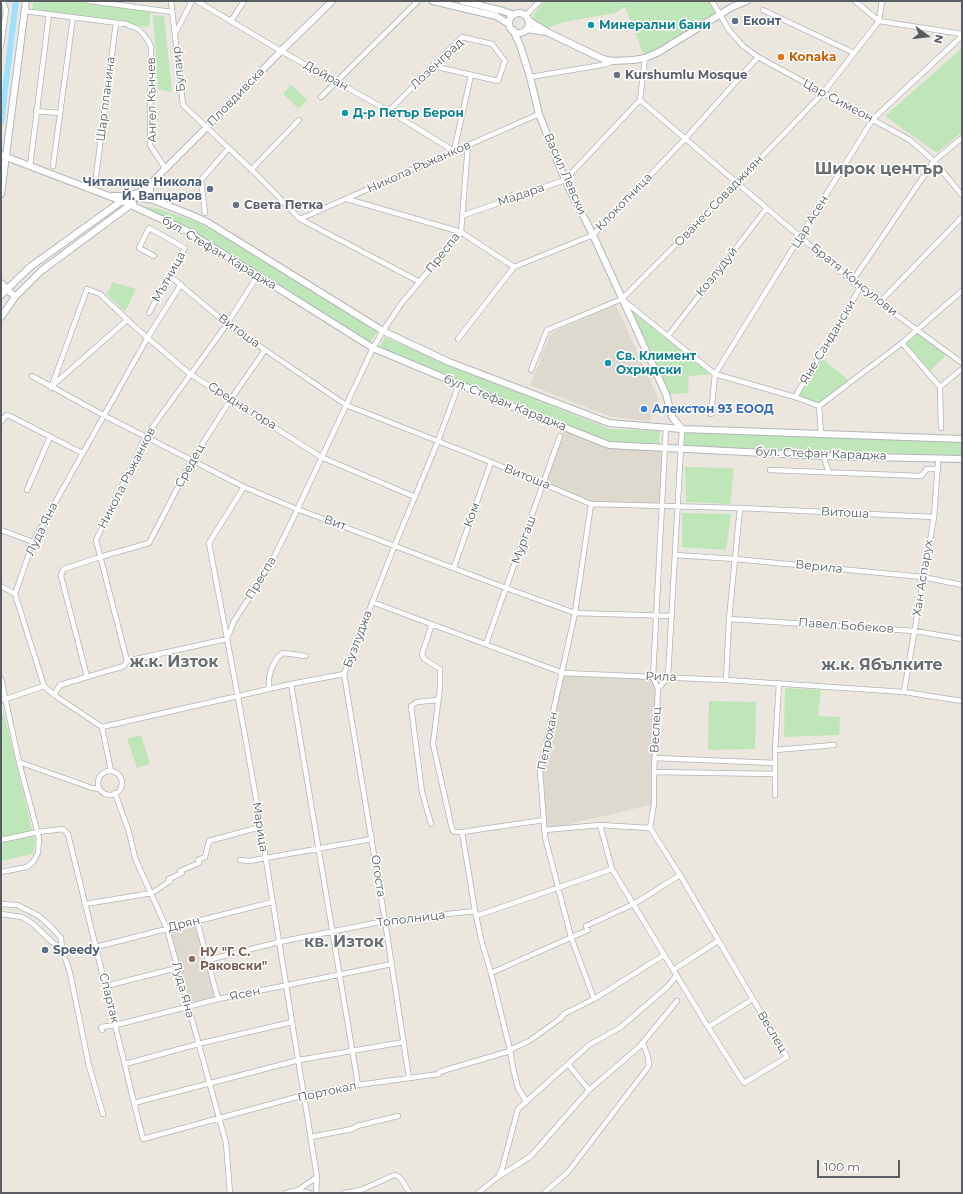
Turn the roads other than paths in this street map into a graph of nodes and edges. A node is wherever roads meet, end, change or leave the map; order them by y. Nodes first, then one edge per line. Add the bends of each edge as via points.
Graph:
1 (2, 1) edge
2 (26, 1) edge
3 (90, 1) edge
4 (171, 1) edge
5 (192, 1) edge
6 (197, 1) edge
7 (244, 1) edge
8 (332, 1) edge
9 (418, 1) edge
10 (433, 1) edge
11 (462, 1) edge
12 (540, 1) edge
13 (712, 1) edge
14 (747, 1) edge
15 (855, 1) edge
16 (882, 1) edge
17 (4, 10) edge
18 (764, 10) dead end
19 (24, 11) junction
20 (172, 12) junction
21 (49, 14) junction
22 (719, 14) junction
23 (514, 15) junction
24 (73, 17) junction
25 (527, 18) junction
26 (231, 21) junction
27 (879, 21) junction
28 (116, 23) junction
29 (509, 24) junction
30 (512, 30) junction
31 (525, 30) junction
32 (549, 32) junction
33 (175, 34) junction
34 (962, 35) edge
35 (520, 45) junction
36 (1, 46) edge
37 (281, 51) junction
38 (854, 53) junction
39 (758, 57) junction
40 (644, 58) junction
41 (612, 61) junction
42 (433, 66) junction
43 (471, 75) junction
44 (530, 77) junction
45 (336, 81) junction
46 (823, 93) junction
47 (321, 97) dead end
48 (640, 100) junction
49 (36, 111) junction
50 (389, 111) junction
51 (60, 113) junction
52 (539, 114) junction
53 (873, 119) junction
54 (299, 120) dead end
55 (206, 128) junction
56 (962, 138) edge
57 (685, 139) junction
58 (468, 144) junction
59 (228, 149) junction
60 (454, 151) junction
61 (4, 156) edge
62 (934, 161) junction
63 (30, 166) junction
64 (53, 166) dead end
65 (165, 168) junction
66 (251, 170) junction
67 (96, 176) dead end
68 (565, 180) junction
69 (737, 183) junction
70 (150, 184) junction
71 (1, 194) edge
72 (139, 194) junction
73 (962, 195) edge
74 (110, 196) junction
75 (130, 196) junction
76 (347, 199) junction
77 (153, 200) junction
78 (122, 201) junction
79 (131, 205) junction
80 (766, 208) junction
81 (205, 213) dead end
82 (464, 215) junction
83 (962, 217) edge
84 (300, 219) junction
85 (461, 232) junction
86 (593, 235) junction
87 (801, 237) junction
88 (154, 256) dead end
89 (514, 267) junction
90 (258, 275) junction
91 (170, 276) junction
92 (853, 280) junction
93 (420, 282) junction
94 (1, 283) edge
95 (181, 284) junction
96 (860, 288) junction
97 (7, 289) junction
98 (962, 291) edge
99 (1, 295) edge
100 (15, 297) junction
101 (622, 299) junction
102 (880, 302) junction
103 (149, 313) dead end
104 (1, 317) edge
105 (127, 320) junction
106 (227, 324) junction
107 (917, 330) junction
108 (383, 331) junction
109 (668, 336) junction
110 (148, 337) junction
111 (458, 339) dead end
112 (902, 343) junction
113 (373, 348) junction
114 (265, 350) junction
115 (962, 363) edge
116 (962, 369) edge
117 (531, 370) dead end
118 (190, 374) junction
119 (715, 374) junction
120 (32, 376) dead end
121 (459, 384) junction
122 (940, 387) junction
123 (51, 388) junction
124 (795, 397) junction
125 (231, 399) junction
126 (346, 405) junction
127 (819, 406) junction
128 (711, 414) dead end
129 (105, 416) junction
130 (672, 417) junction
131 (1, 422) edge
132 (666, 427) junction
133 (941, 428) dead end
134 (682, 429) junction
135 (821, 433) junction
136 (146, 436) junction
137 (560, 436) dead end
138 (50, 437) junction
139 (962, 439) edge
140 (438, 441) junction
141 (665, 447) junction
142 (681, 448) junction
143 (82, 453) junction
144 (823, 456) junction
145 (321, 457) junction
146 (962, 459) edge
147 (192, 460) junction
148 (491, 462) junction
149 (770, 470) dead end
150 (829, 472) junction
151 (544, 484) junction
152 (244, 487) junction
153 (27, 490) dead end
154 (415, 497) junction
155 (591, 504) junction
156 (662, 506) junction
157 (677, 506) junction
158 (740, 508) junction
159 (297, 509) junction
160 (934, 518) junction
161 (1, 530) edge
162 (33, 542) junction
163 (395, 545) junction
164 (675, 555) junction
165 (100, 557) junction
166 (735, 559) junction
167 (454, 567) junction
168 (923, 577) junction
169 (962, 585) edge
170 (1, 586) edge
171 (506, 588) junction
172 (15, 594) junction
173 (372, 602) junction
174 (575, 613) junction
175 (656, 616) junction
176 (672, 616) junction
177 (729, 619) junction
178 (432, 624) junction
179 (915, 631) junction
180 (226, 639) junction
181 (962, 639) edge
182 (486, 644) junction
183 (306, 656) dead end
184 (127, 661) junction
185 (563, 673) junction
186 (344, 674) junction
187 (87, 677) junction
188 (653, 677) junction
189 (668, 677) junction
190 (1, 679) edge
191 (726, 680) junction
192 (779, 683) junction
193 (291, 684) junction
194 (44, 686) junction
195 (269, 689) junction
196 (658, 689) junction
197 (904, 692) junction
198 (54, 695) junction
199 (238, 697) junction
200 (3, 699) edge
201 (438, 700) junction
202 (962, 701) edge
203 (102, 727) junction
204 (834, 745) dead end
205 (775, 750) junction
206 (655, 758) junction
207 (20, 762) junction
208 (775, 763) junction
209 (111, 771) junction
210 (654, 772) junction
211 (775, 774) junction
212 (100, 789) junction
213 (115, 793) junction
214 (775, 795) dead end
215 (544, 820) junction
216 (431, 824) dead end
217 (600, 825) junction
218 (260, 827) junction
219 (650, 828) junction
220 (545, 830) junction
221 (38, 832) junction
222 (462, 832) junction
223 (372, 839) junction
224 (1, 840) edge
225 (319, 849) junction
226 (265, 858) junction
227 (240, 860) dead end
228 (612, 870) junction
229 (1, 872) edge
230 (680, 874) junction
231 (558, 887) junction
232 (152, 893) junction
233 (272, 902) junction
234 (1, 904) edge
235 (85, 904) junction
236 (634, 904) junction
237 (475, 913) junction
238 (1, 914) edge
239 (198, 921) junction
240 (385, 921) junction
241 (167, 929) junction
242 (332, 932) junction
243 (571, 937) junction
244 (718, 941) junction
245 (279, 942) junction
246 (96, 947) junction
247 (62, 949) junction
248 (664, 954) junction
249 (208, 960) junction
250 (392, 964) junction
251 (177, 968) junction
252 (673, 970) junction
253 (491, 973) junction
254 (338, 974) junction
255 (676, 975) junction
256 (286, 985) junction
257 (106, 986) junction
258 (218, 999) junction
259 (594, 999) junction
260 (753, 999) junction
261 (677, 1001) dead end
262 (188, 1006) junction
263 (292, 1022) junction
264 (116, 1025) junction
265 (708, 1027) junction
266 (102, 1030) dead end
267 (404, 1042) junction
268 (643, 1043) junction
269 (198, 1044) junction
270 (510, 1050) junction
271 (352, 1051) junction
272 (299, 1060) junction
273 (125, 1064) junction
274 (568, 1064) junction
275 (409, 1078) junction
276 (209, 1083) junction
277 (358, 1085) junction
278 (589, 1090) junction
279 (304, 1095) junction
280 (526, 1101) junction
281 (134, 1103) junction
282 (103, 1114) dead end
283 (398, 1116) dead end
284 (219, 1119) junction
285 (311, 1137) junction
286 (143, 1139) joint
287 (317, 1177) junction
288 (498, 1177) junction
289 (298, 1190) junction
290 (484, 1191) edge
291 (545, 1192) edge
292 (230, 1193) edge
293 (286, 1193) edge
294 (309, 1193) edge
295 (316, 1193) edge
296 (344, 1193) edge
297 (410, 1193) edge
298 (478, 1193) edge

1 - 17 street
2 - 19 street
3 - 20 street
4 - 20 street, Булаир
5 - 33 street
6 - 26 street, Дойран
7 - 26 street
8 - 37 street, Пловдивска
9 - 45 street
10 - 29 street via 496,16
11 - 23 street
12 - 25 street
13 - 22 street, Цар Симеон
14 - 22 street
15 - 27 street
16 - 27 street, Ованес Соваджиян
17 - 36 street
18 - 38 street
19 - 21 street, Ангел Кънчев
19 - 61 street
20 - 33 street, Булаир
21 - 24 street, Ангел Кънчев
21 - 49 street
22 - 39 street, Цар Симеон via 743,46
22 - 40 street via 671,46
23 - 25 street via 518,13
23 - 29 street
24 - 28 street, Ангел Кънчев
24 - 51 street
25 - 31 street via 529,24
25 - 32 street
26 - 37 street, Дойран
27 - 34 street
27 - 38 street, Ованес Соваджиян
28 - 65 street, Ангел Кънчев via 138,29 151,47 150,145
28 - 67 street, Шар планина
29 - 30 street
30 - 31 street via 518,33
30 - 35 street, Васил Левски
31 - 32 street
31 - 35 street
32 - 41 street via 596,56
33 - 55 street, Булаир via 183,105
34 - 53 street, Цар Асен
35 - 44 street, Васил Левски
37 - 45 street, Дойран
37 - 55 street, Пловдивска
38 - 46 street, Ованес Соваджиян
39 - 46 street, Цар Симеон
39 - 57 street, Клокотница
40 - 41 street
40 - 48 street
41 - 44 street
42 - 43 street
42 - 43 street, Лозенград via 462,37 492,44 505,61 498,81
42 - 50 street, Лозенград
43 - 60 street
44 - 52 street, Васил Левски
45 - 47 street
45 - 50 street, Дойран
46 - 53 street, Цар Симеон
46 - 69 street, Ованес Соваджиян
48 - 57 street, Братя Консулови
48 - 68 street, Мадара
49 - 51 street
49 - 63 street
50 - 60 street, Дойран
51 - 64 street
52 - 58 street, Никола Ръжанков
52 - 68 street, Васил Левски
53 - 62 street, Цар Симеон via 910,140
53 - 87 street, Цар Асен
54 - 66 street
55 - 59 street
55 - 65 street, Пловдивска
56 - 62 street, Яне Сандански
57 - 69 street, Братя Консулови
57 - 86 street, Клокотница
58 - 60 street, Никола Ръжанков
58 - 82 street, Преспа
59 - 66 street
59 - 81 street via 201,180
60 - 76 street, Никола Ръжанков
61 - 63 street
61 - 71 street
62 - 73 street, Цар Симеон
62 - 92 street, Яне Сандански
63 - 74 street
65 - 70 street, Пловдивска
66 - 84 street
68 - 82 street, Мадара
68 - 86 street, Васил Левски
69 - 80 street, Братя Консулови
69 - 101 street, Ованес Соваджиян
70 - 72 street, Пловдивска
70 - 77 street via 150,195
72 - 75 street, бул. Стефан Караджа
72 - 77 street, бул. Стефан Караджа
72 - 79 street, Пловдивска
74 - 75 street, бул. Стефан Караджа
74 - 78 street, бул. Стефан Караджа
75 - 78 street
76 - 84 street, Никола Ръжанков
76 - 85 street
77 - 108 street, бул. Стефан Караджа via 207,222
78 - 79 street, бул. Стефан Караджа
78 - 97 street via 30,266
79 - 90 street, бул. Стефан Караджа via 185,230
79 - 100 street, Пловдивска via 52,262
80 - 87 street, Братя Консулови
80 - 109 street, Козлудуй
82 - 85 street, Преспа
83 - 102 street
84 - 93 street
85 - 89 street
85 - 93 street, Преспа
86 - 89 street, Клокотница
86 - 101 street, Васил Левски
87 - 92 street, Братя Консулови
87 - 119 street, Цар Асен
88 - 91 street, Мътница via 139,248 149,228 185,248
89 - 111 street
90 - 106 street, Никола Ръжанков
90 - 113 street, бул. Стефан Караджа
91 - 95 street, Витоша
91 - 103 street, Мътница
92 - 96 street, Братя Консулови
93 - 108 street, Преспа
94 - 97 street
95 - 106 street, Витоша
95 - 110 street, Луда Яна
96 - 102 street, Братя Консулови
96 - 124 street, Яне Сандански
97 - 99 street
97 - 100 street
98 - 107 street
100 - 104 street, Пловдивска
101 - 109 street, Васил Левски
101 - 117 street, Ованес Соваджиян via 547,330
101 - 130 street, Васил Левски via 666,394
102 - 107 street, Братя Консулови
105 - 110 street, Средна гора
105 - 123 street
105 - 123 street, Средна гора via 100,294 87,288
106 - 114 street, Витоша
106 - 118 street, Никола Ръжанков
107 - 112 street
107 - 115 street, Братя Консулови
108 - 113 street, Преспа
108 - 132 street, бул. Стефан Караджа via 449,362 609,423
109 - 119 street, Васил Левски
110 - 118 street, Средна гора
110 - 129 street, Луда Яна
112 - 122 street
112 - 127 street
113 - 121 street, бул. Стефан Караджа
113 - 126 street, Преспа
114 - 125 street, Средец
114 - 126 street, Витоша
116 - 122 street
118 - 125 street, Средна гора
118 - 136 street, Никола Ръжанков
119 - 124 street, Васил Левски
119 - 128 street, Цар Асен
120 - 123 street, Вит
121 - 140 street, Бузлуджа
121 - 141 street, бул. Стефан Караджа via 609,445
122 - 133 street
123 - 129 street, Вит
124 - 127 street, Васил Левски
125 - 145 street, Средна гора
125 - 147 street, Средец
126 - 140 street, Витоша
126 - 145 street, Преспа
127 - 135 street
129 - 136 street, Вит
129 - 143 street, Луда Яна
130 - 132 street
130 - 134 street
131 - 138 street via 6,415 10,416
132 - 134 street, бул. Стефан Караджа
132 - 141 street, Веслец
134 - 135 street, бул. Стефан Караджа
134 - 142 street
135 - 139 street, бул. Стефан Караджа
136 - 147 street, Вит
136 - 165 street, Никола Ръжанков via 96,540
137 - 151 street, Мургаш
138 - 143 street
138 - 153 street
140 - 148 street, Витоша
140 - 154 street, Бузлуджа
141 - 142 street, бул. Стефан Караджа
141 - 156 street, Веслец
142 - 144 street, бул. Стефан Караджа
142 - 157 street
143 - 162 street, Луда Яна
144 - 146 street, бул. Стефан Караджа
144 - 150 street
145 - 154 street, Средна гора
145 - 159 street, Преспа
147 - 152 street, Вит
147 - 165 street, Средец via 149,543
148 - 151 street, Витоша
148 - 167 street, Ком
149 - 150 street
150 - 160 street, Хан Аспарух via 921,476 927,469 938,466
151 - 155 street, Витоша
151 - 171 street, Мургаш
152 - 159 street, Вит
152 - 180 street, Марица via 209,543
154 - 163 street, Бузлуджа
155 - 156 street, Витоша
155 - 174 street, Петрохан
156 - 157 street, Витоша
156 - 175 street, Веслец
157 - 158 street, Витоша
157 - 164 street
158 - 160 street, Витоша
158 - 166 street
159 - 163 street, Вит
159 - 180 street, Преспа via 267,571
160 - 168 street, Хан Аспарух
161 - 162 street
162 - 172 street, Луда Яна
163 - 167 street, Вит
163 - 173 street, Бузлуджа
164 - 166 street, Верила
164 - 176 street
165 - 184 street, Никола Ръжанков
165 - 187 street, Средец via 64,569 61,576
166 - 168 street, Верила
166 - 177 street
167 - 171 street, Вит
168 - 169 street, Верила
168 - 179 street, Хан Аспарух
170 - 172 street
171 - 174 street, Вит
171 - 182 street, Мургаш
172 - 194 street
173 - 178 street, Рила
173 - 186 street, Бузлуджа
174 - 175 street, Вит
174 - 185 street, Петрохан
175 - 176 street, Вит
175 - 188 street, Веслец
176 - 189 street
177 - 179 street, Павел Бобеков
177 - 191 street
178 - 182 street, Рила
178 - 201 street via 422,654 424,659 440,669
179 - 181 street, Павел Бобеков
179 - 197 street, Хан Аспарух
180 - 184 street
180 - 199 street, Марица
182 - 185 street, Рила
183 - 195 street via 283,653 278,657 272,667
184 - 187 street via 124,666
185 - 188 street, Рила
185 - 215 street, Петрохан via 540,771
186 - 193 street, Бузлуджа
186 - 223 street, Огоста
187 - 198 street via 60,685
188 - 189 street, Рила
188 - 196 street, Веслец
189 - 191 street, Рила
189 - 196 street
190 - 200 street
191 - 192 street, Рила
192 - 197 street, Рила
192 - 205 street
193 - 195 street, Бузлуджа
193 - 225 street
194 - 198 street
194 - 200 street
195 - 199 street, Бузлуджа
196 - 206 street, Веслец
197 - 202 street, Рила
198 - 203 street
199 - 203 street, Бузлуджа
199 - 218 street, Марица
200 - 207 street
201 - 216 street via 416,702 411,706 422,792
201 - 222 street via 432,744 452,829 454,832
203 - 209 street
204 - 205 street
205 - 208 street
206 - 208 street
206 - 210 street, Веслец
207 - 212 street
207 - 221 street
208 - 211 street
209 - 212 street via 101,775 98,784
209 - 213 street via 121,777 120,789
210 - 211 street
210 - 219 street, Веслец via 654,804
211 - 214 street
212 - 213 street via 107,794
213 - 232 street, Луда Яна via 135,858
215 - 220 street, Петрохан
215 - 222 street
217 - 219 street
217 - 220 street
217 - 228 street, Веслец
218 - 226 street, Марица
218 - 232 street via 209,841 205,856 198,860 199,863 180,871 182,873 169,879 170,881
219 - 230 street, Веслец
220 - 231 street, Петрохан
221 - 224 street
221 - 229 street via 38,853 32,862 27,866
221 - 235 street, Спартак via 62,829 68,834
222 - 237 street
223 - 225 street
223 - 240 street, Огоста
225 - 226 street
225 - 242 street
226 - 227 street
226 - 233 street, Марица
228 - 231 street, Тополница
228 - 236 street, Веслец
230 - 236 street
230 - 244 street, Веслец
231 - 237 street, Тополница
231 - 243 street, Петрохан
232 - 235 street
232 - 241 street, Луда Яна
233 - 239 street, Дрян
233 - 245 street, Марица
234 - 247 street via 16,905 39,916 61,938
235 - 246 street, Спартак
236 - 243 street via 586,926 588,930
236 - 248 street, Веслец
237 - 240 street, Тополница
237 - 253 street
238 - 247 street via 22,917
239 - 241 street, Дрян
239 - 249 street
240 - 242 street, Тополница
240 - 250 street, Огоста
241 - 246 street, Дрян
241 - 251 street, Луда Яна
242 - 245 street, Тополница
242 - 254 street
243 - 253 street
243 - 259 street, Петрохан
244 - 252 street
244 - 260 street, Веслец
245 - 249 street, Тополница
245 - 256 street, Марица
246 - 257 street, Спартак
247 - 282 street via 70,973 89,1066
248 - 252 street, Веслец
248 - 259 street, Портокал
249 - 258 street
250 - 254 street, Ясен
250 - 267 street, Огоста
251 - 257 street
251 - 262 street, Луда Яна
252 - 255 street, Веслец
253 - 270 street
254 - 256 street, Ясен
254 - 271 street
255 - 265 street, Веслец
255 - 274 street via 667,987 621,1027 589,1045
256 - 258 street, Ясен
256 - 263 street, Марица
257 - 264 street, Спартак
258 - 262 street, Ясен
259 - 270 street, Портокал via 564,1014 529,1041
260 - 265 street
260 - 265 street, Веслец via 787,1057 744,1083
261 - 268 street
262 - 264 street, Ясен
262 - 269 street, Луда Яна
263 - 269 street
263 - 272 street, Марица
264 - 266 street, Ясен via 102,1027
264 - 273 street, Спартак
267 - 271 street
267 - 275 street, Огоста
268 - 278 street
268 - 291 street via 649,1066 568,1172
269 - 273 street
269 - 276 street, Луда Яна
270 - 275 street, Портокал via 439,1074
270 - 280 street via 518,1088
271 - 272 street
271 - 277 street
272 - 276 street
272 - 279 street, Марица
273 - 281 street, Спартак
274 - 278 street
274 - 280 street
275 - 277 street, Портокал
276 - 281 street
276 - 284 street, Луда Яна
277 - 279 street, Портокал
278 - 288 street via 531,1156
279 - 284 street, Портокал
279 - 285 street, Марица
280 - 288 street via 518,1109
281 - 286 street, Спартак
283 - 285 street
284 - 286 street, Портокал
284 - 292 street, Луда Яна via 226,1143
285 - 287 street, Марица
287 - 289 street
287 - 295 street, Марица
288 - 290 street
289 - 293 street
289 - 294 street
290 - 298 street
296 - 297 street via 361,1190 394,1175 401,1179

